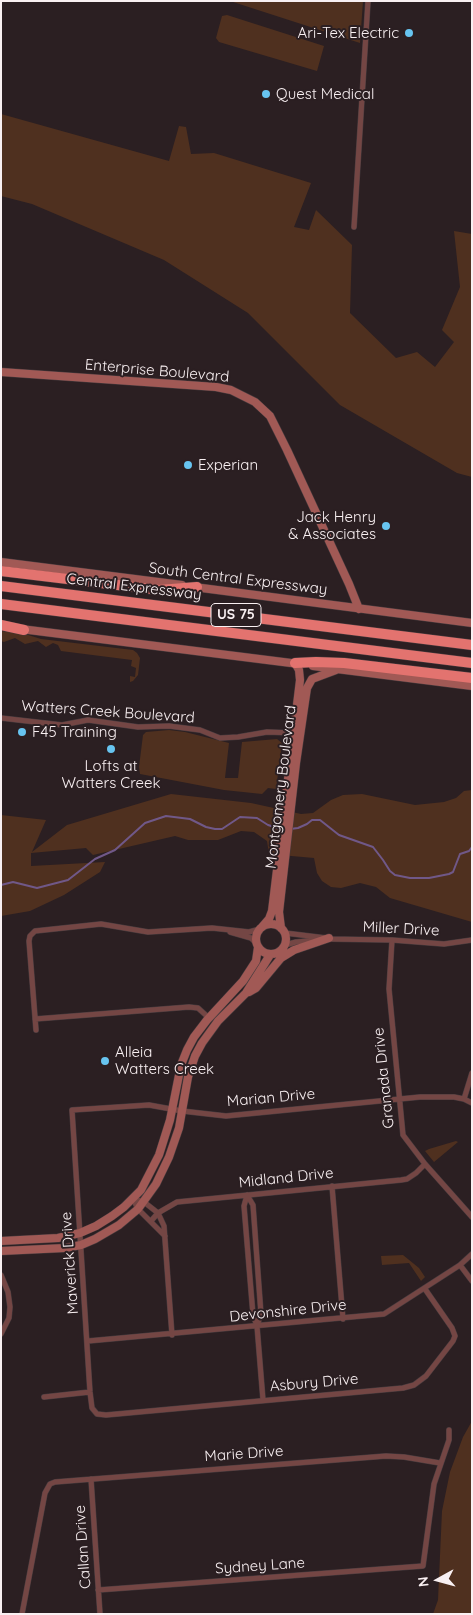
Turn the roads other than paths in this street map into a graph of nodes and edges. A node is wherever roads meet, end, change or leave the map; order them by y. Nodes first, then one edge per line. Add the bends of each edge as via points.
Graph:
1 (368, 1) edge
2 (354, 227) dead end
3 (1, 372) edge
4 (1, 562) edge
5 (1, 570) edge
6 (1, 586) edge
7 (197, 587) junction
8 (1, 604) edge
9 (359, 608) junction
10 (472, 623) edge
11 (1, 626) edge
12 (24, 630) joint
13 (472, 645) edge
14 (295, 663) junction
15 (472, 663) edge
16 (338, 669) junction
17 (472, 678) edge
18 (472, 686) edge
19 (1, 718) edge
20 (297, 734) junction
21 (282, 855) junction
22 (217, 928) junction
23 (261, 928) junction
24 (283, 931) junction
25 (329, 938) junction
26 (392, 940) junction
27 (472, 940) edge
28 (257, 945) junction
29 (285, 945) junction
30 (270, 954) junction
31 (241, 998) junction
32 (209, 1018) junction
33 (35, 1019) junction
34 (36, 1030) dead end
35 (472, 1072) edge
36 (399, 1099) junction
37 (464, 1099) junction
38 (472, 1103) edge
39 (172, 1109) junction
40 (72, 1110) joint
41 (182, 1111) junction
42 (425, 1164) junction
43 (332, 1186) junction
44 (247, 1194) junction
45 (133, 1199) junction
46 (144, 1202) junction
47 (138, 1210) junction
48 (158, 1213) junction
49 (472, 1217) edge
50 (151, 1221) junction
51 (80, 1233) junction
52 (165, 1236) junction
53 (1, 1241) edge
54 (80, 1245) junction
55 (1, 1251) edge
56 (472, 1254) edge
57 (460, 1265) junction
58 (1, 1275) edge
59 (3, 1281) edge
60 (472, 1281) edge
61 (425, 1289) junction
62 (343, 1318) junction
63 (257, 1326) junction
64 (1, 1334) edge
65 (172, 1334) junction
66 (88, 1341) junction
67 (90, 1392) junction
68 (44, 1397) dead end
69 (263, 1400) junction
70 (97, 1414) joint
71 (449, 1430) dead end
72 (440, 1463) junction
73 (91, 1479) junction
74 (98, 1590) junction
75 (22, 1614) edge
76 (100, 1614) edge

1 - 2 street
3 - 9 street, Enterprise Boulevard via 216,387 231,390 255,402 270,416
4 - 7 street, South Central Expressway
5 - 7 highway via 159,590
6 - 13 highway, Central Expressway / US 75
7 - 9 street, South Central Expressway
8 - 15 highway, US 75
9 - 10 street, South Central Expressway
11 - 12 highway
12 - 14 street
14 - 16 street
14 - 17 highway via 344,663
14 - 20 street, Montgomery Boulevard via 300,678
16 - 18 street
16 - 20 street, Montgomery Boulevard via 321,674 310,682
19 - 20 street, Watters Creek Boulevard via 62,725 88,720 138,727 169,726 200,730 220,738 267,732
20 - 21 street, Montgomery Boulevard
21 - 23 street, Montgomery Boulevard via 272,911
21 - 24 street, Montgomery Boulevard via 279,912
22 - 23 street via 249,932
22 - 28 street via 250,938
22 - 33 street via 148,932 96,924 35,931 29,941
23 - 24 street via 270,924
23 - 28 street via 256,936
24 - 25 street, Miller Drive
24 - 29 street
25 - 26 street, Miller Drive
25 - 29 street, Miller Drive
25 - 31 street via 281,958 256,988
26 - 27 street, Miller Drive via 444,944
26 - 36 street, Granada Drive via 389,990
28 - 30 street
28 - 32 street via 257,957 243,982
29 - 30 street via 279,952
30 - 31 street
31 - 41 street via 202,1043 188,1077
32 - 33 street via 198,1008 189,1007
32 - 39 street via 187,1050
33 - 34 street
35 - 37 street
36 - 37 street, Marian Drive
36 - 41 street, Marian Drive via 226,1116
36 - 42 street, Granada Drive via 403,1135
37 - 38 street, Marian Drive
39 - 40 street, Marian Drive via 142,1104
39 - 41 street, Marian Drive
39 - 45 street via 159,1155 148,1179
40 - 51 street, Maverick Drive
41 - 46 street via 169,1158
42 - 43 street, Midland Drive via 407,1179
42 - 49 street, Granada Drive
43 - 44 street, Midland Drive
43 - 62 street
44 - 48 street, Midland Drive via 177,1202
44 - 63 street via 244,1206 252,1315
44 - 63 street via 253,1205 261,1314
45 - 46 street
45 - 47 street
45 - 51 street via 105,1221
46 - 47 street
46 - 48 street
47 - 50 street
47 - 54 street via 120,1225
48 - 50 street, Midland Drive
48 - 52 street
50 - 52 street
51 - 53 street via 58,1238
51 - 54 street, Maverick Drive
52 - 65 street
54 - 55 street
54 - 66 street, Maverick Drive
56 - 57 street, Devonshire Drive
57 - 60 street
57 - 61 street, Devonshire Drive
58 - 59 street
59 - 64 street via 10,1307 9,1318
61 - 62 street, Devonshire Drive via 384,1314
61 - 69 street, Asbury Drive via 454,1336 421,1381 403,1388
62 - 63 street, Devonshire Drive
63 - 65 street, Devonshire Drive
63 - 69 street
65 - 66 street, Devonshire Drive
66 - 67 street, Maverick Drive
67 - 68 street
67 - 70 street, Maverick Drive via 92,1408
69 - 70 street, Asbury Drive
71 - 72 street via 449,1440
72 - 73 street, Marie Drive via 386,1456
72 - 74 street, Sydney Lane via 434,1484 423,1566
73 - 74 street, Callan Drive
73 - 75 street, Marie Drive via 50,1484 45,1494
74 - 76 street, Callan Drive

